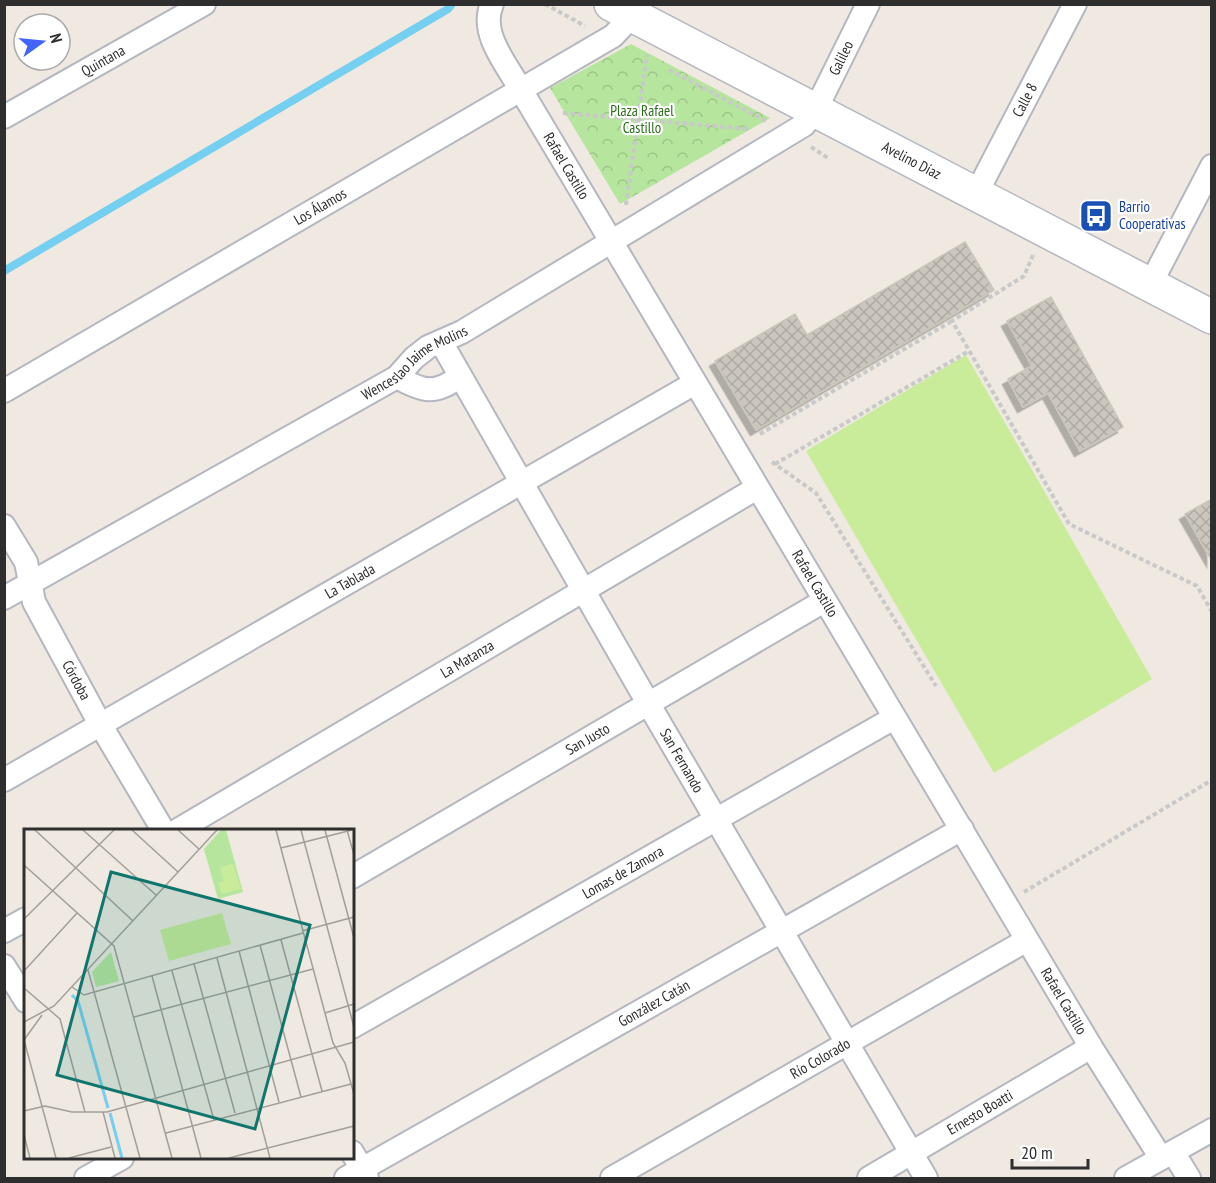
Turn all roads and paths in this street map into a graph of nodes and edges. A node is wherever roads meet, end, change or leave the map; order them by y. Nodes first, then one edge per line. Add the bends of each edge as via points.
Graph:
1 (204, 4) edge
2 (492, 4) edge
3 (545, 4) edge
4 (868, 4) edge
5 (1075, 4) edge
6 (631, 15) edge
7 (608, 38) junction
8 (646, 58) junction
9 (657, 63) dead end
10 (667, 69) dead end
11 (521, 90) junction
12 (534, 111) junction
13 (815, 111) junction
14 (4, 117) edge
15 (637, 118) junction
16 (789, 134) junction
17 (828, 158) dead end
18 (1212, 166) edge
19 (976, 194) junction
20 (1044, 230) junction
21 (617, 238) junction
22 (1150, 285) junction
23 (1212, 317) edge
24 (952, 321) junction
25 (441, 342) junction
26 (969, 351) junction
27 (460, 376) junction
28 (397, 377) junction
29 (696, 383) junction
30 (4, 391) edge
31 (760, 434) dead end
32 (775, 464) junction
33 (745, 468) junction
34 (522, 483) junction
35 (757, 488) junction
36 (4, 526) edge
37 (30, 583) junction
38 (583, 589) junction
39 (4, 598) edge
40 (824, 601) junction
41 (1212, 612) edge
42 (936, 686) dead end
43 (648, 703) junction
44 (894, 718) junction
45 (100, 724) junction
46 (4, 780) edge
47 (1212, 780) edge
48 (717, 821) junction
49 (162, 829) edge
50 (181, 829) edge
51 (962, 829) junction
52 (354, 876) edge
53 (1005, 903) junction
54 (24, 920) edge
55 (4, 931) edge
56 (781, 931) junction
57 (1028, 940) junction
58 (4, 966) edge
59 (24, 998) edge
60 (354, 1027) edge
61 (847, 1044) junction
62 (1091, 1047) junction
63 (1212, 1130) edge
64 (912, 1153) junction
65 (1167, 1155) junction
66 (117, 1164) edge
67 (357, 1169) edge
68 (86, 1179) edge
69 (612, 1179) edge
70 (869, 1179) edge
71 (926, 1179) edge
72 (1126, 1179) edge
73 (1189, 1179) edge

1 - 14 street, Quintana
2 - 11 street, Rafael Castillo via 487,21 489,33
3 - 7 path
4 - 13 street, Galileo
5 - 19 street, Calle 8
6 - 7 street, Los Álamos
6 - 8 path
6 - 13 street, Avelino Díaz
7 - 8 path
7 - 11 street, Los Álamos
8 - 9 path
8 - 15 path
10 - 16 path
11 - 12 street, Rafael Castillo
11 - 30 street, Los Álamos
12 - 15 path
12 - 21 street, Rafael Castillo
13 - 16 street, Wenceslao Jaime Molins via 804,125
13 - 19 street, Avelino Díaz
15 - 16 path
15 - 21 path
16 - 17 path
16 - 21 street, Wenceslao Jaime Molins
18 - 22 street
19 - 20 street, Avelino Díaz
20 - 22 street, Avelino Díaz
20 - 24 path via 1024,276
21 - 25 street, Wenceslao Jaime Molins
21 - 29 street, Rafael Castillo
22 - 23 street, Avelino Díaz
24 - 26 path
24 - 31 path
25 - 27 street, San Fernando
25 - 28 street, Wenceslao Jaime Molins via 414,358
26 - 32 path
26 - 41 path via 1068,524 1197,586
27 - 28 street via 447,387 430,390 414,387
27 - 34 street, San Fernando
28 - 37 street, Wenceslao Jaime Molins
29 - 33 street, Rafael Castillo
29 - 34 street, La Tablada
32 - 33 path via 765,457
32 - 42 path via 816,493
33 - 35 street, Rafael Castillo
34 - 38 street, San Fernando
34 - 45 street, La Tablada
35 - 38 street, La Matanza
35 - 40 street, Rafael Castillo
36 - 37 street, Córdoba via 26,562
37 - 39 street, Wenceslao Jaime Molins
37 - 45 street, Córdoba via 34,602
38 - 43 street, San Fernando
38 - 50 street, La Matanza
40 - 43 street, San Justo
40 - 44 street, Rafael Castillo
43 - 48 street, San Fernando
43 - 52 street, San Justo
44 - 48 street, Lomas de Zamora
44 - 51 street, Rafael Castillo
45 - 46 street, La Tablada
45 - 49 street, Córdoba
47 - 53 path
48 - 56 street, San Fernando
48 - 60 street, Lomas de Zamora
51 - 53 street, Rafael Castillo
51 - 56 street, González Catán
53 - 57 street, Rafael Castillo
54 - 55 street
56 - 61 street, San Fernando
56 - 67 street, González Catán
57 - 61 street, Río Colorado
57 - 62 street, Rafael Castillo
58 - 59 street
61 - 64 street, San Fernando
61 - 69 street, Río Colorado
62 - 64 street, Ernesto Boatti
62 - 65 street, Rafael Castillo
63 - 65 street
64 - 70 street, Ernesto Boatti
64 - 71 street, San Fernando
65 - 72 street
65 - 73 street, Rafael Castillo
66 - 68 street

